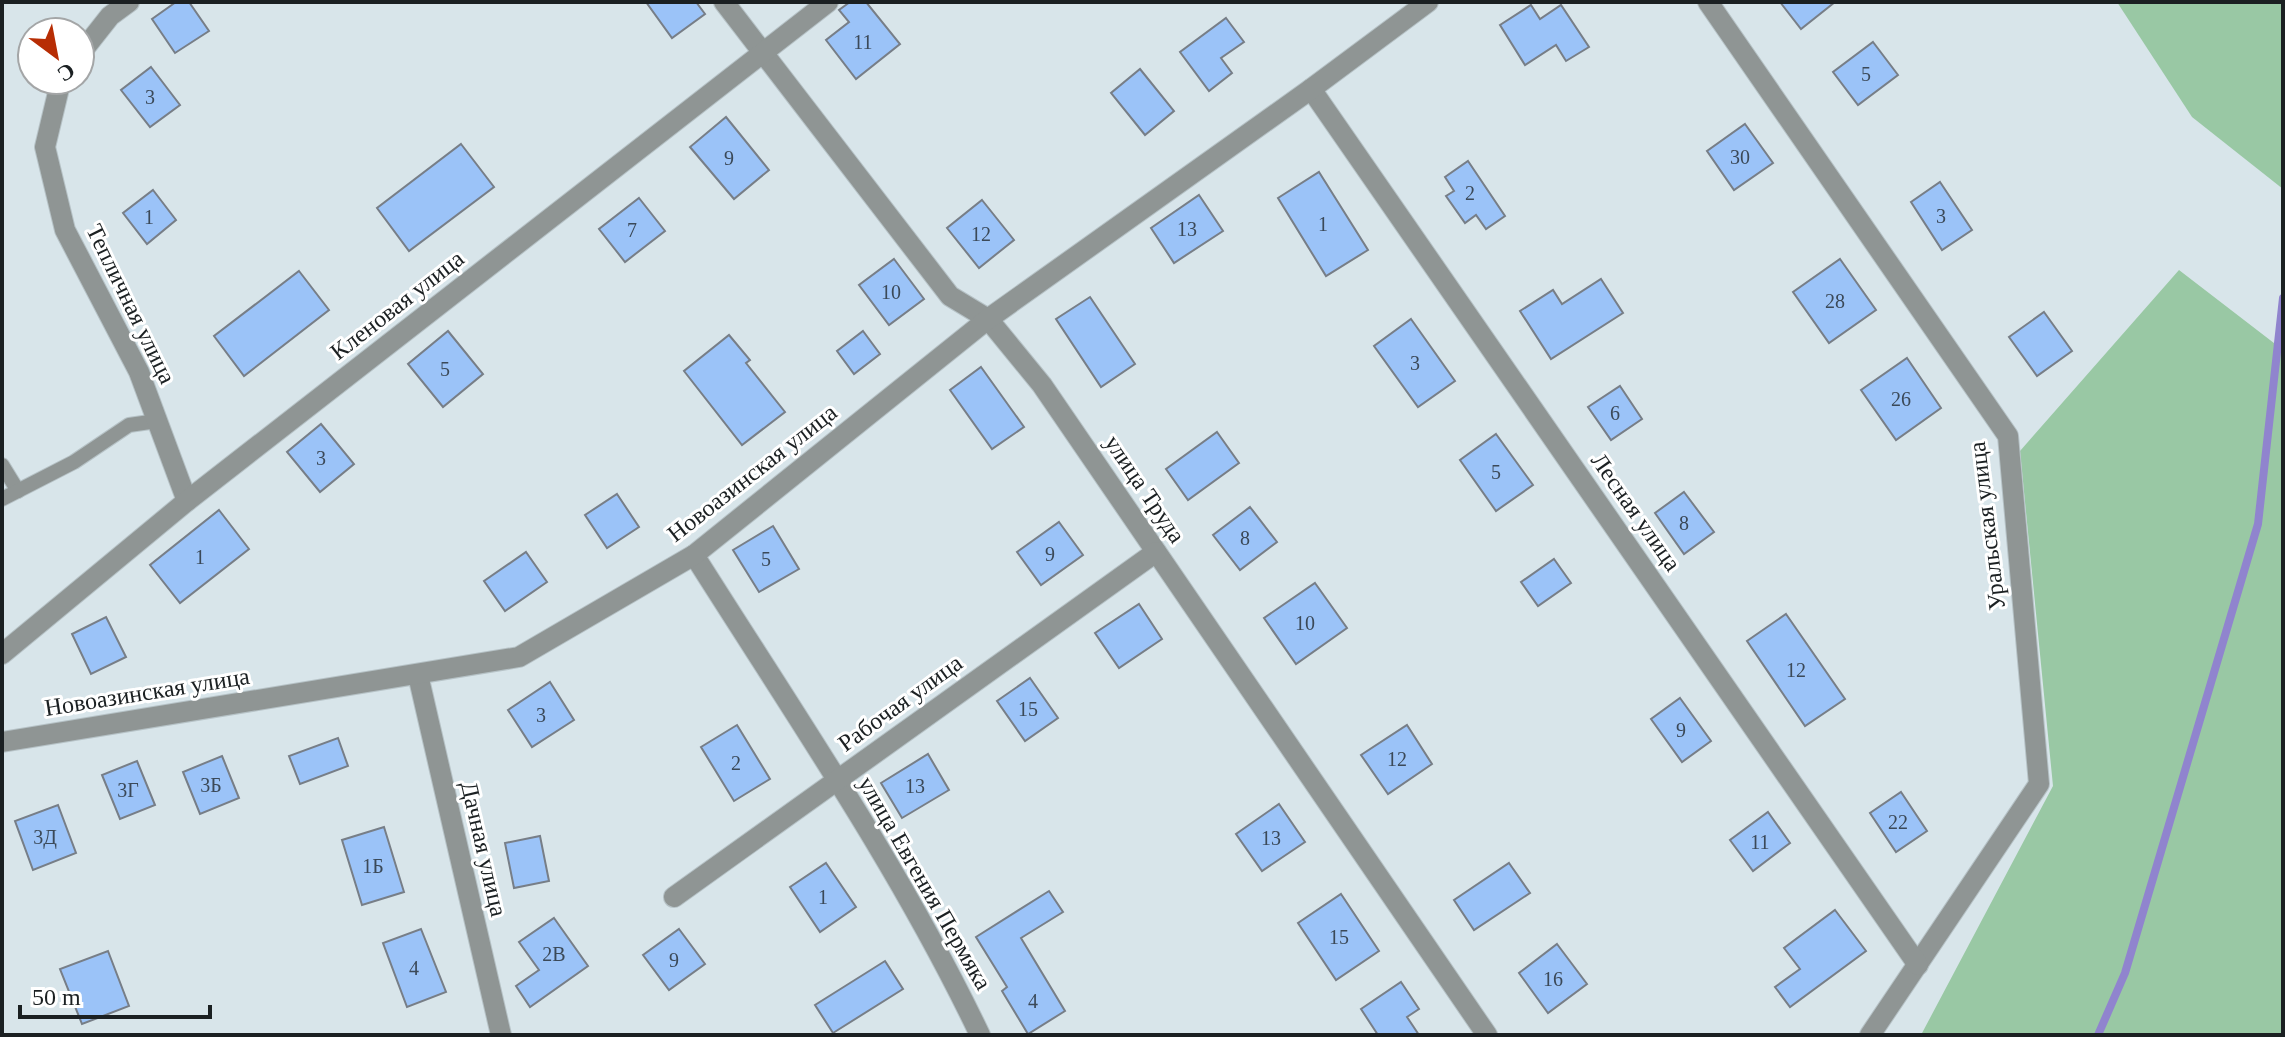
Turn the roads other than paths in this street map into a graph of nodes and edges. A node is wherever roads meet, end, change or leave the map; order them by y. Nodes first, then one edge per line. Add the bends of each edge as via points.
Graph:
1 (129, 2) edge
2 (724, 2) edge
3 (828, 2) edge
4 (1428, 2) edge
5 (1708, 2) edge
6 (96, 34) edge
7 (763, 54) junction
8 (1311, 89) junction
9 (57, 96) edge
10 (988, 319) junction
11 (157, 421) junction
12 (2, 465) edge
13 (18, 491) junction
14 (2, 499) edge
15 (187, 501) junction
16 (1156, 552) junction
17 (694, 555) junction
18 (2, 654) edge
19 (418, 675) junction
20 (2, 742) edge
21 (837, 780) junction
22 (674, 897) dead end
23 (1918, 965) junction
24 (495, 1033) edge
25 (980, 1035) edge
26 (1487, 1035) edge
27 (1870, 1035) edge

1 - 6 street
2 - 7 street, улица Труда
3 - 7 street, Кленовая улица
4 - 8 street, Новоазинская улица
5 - 23 street, Уральская улица via 2008,436 2039,784
7 - 10 street, улица Труда via 950,296
7 - 15 street, Кленовая улица
8 - 10 street, Новоазинская улица
8 - 23 street, Лесная улица
9 - 11 street, Тепличная улица via 45,147 65,230 139,372
10 - 16 street, улица Труда via 1042,385
10 - 17 street, Новоазинская улица
11 - 13 lane via 129,425
11 - 15 street, Тепличная улица
12 - 13 lane
13 - 14 lane
15 - 18 street, Кленовая улица
16 - 21 street, Рабочая улица
16 - 26 street, улица Труда
17 - 19 street, Новоазинская улица via 519,657
17 - 21 street, улица Евгения Пермяка
19 - 20 street, Новоазинская улица
19 - 24 street, Дачная улица
21 - 22 street, Рабочая улица
21 - 25 street, улица Евгения Пермяка via 948,966
23 - 27 street, Уральская улица

